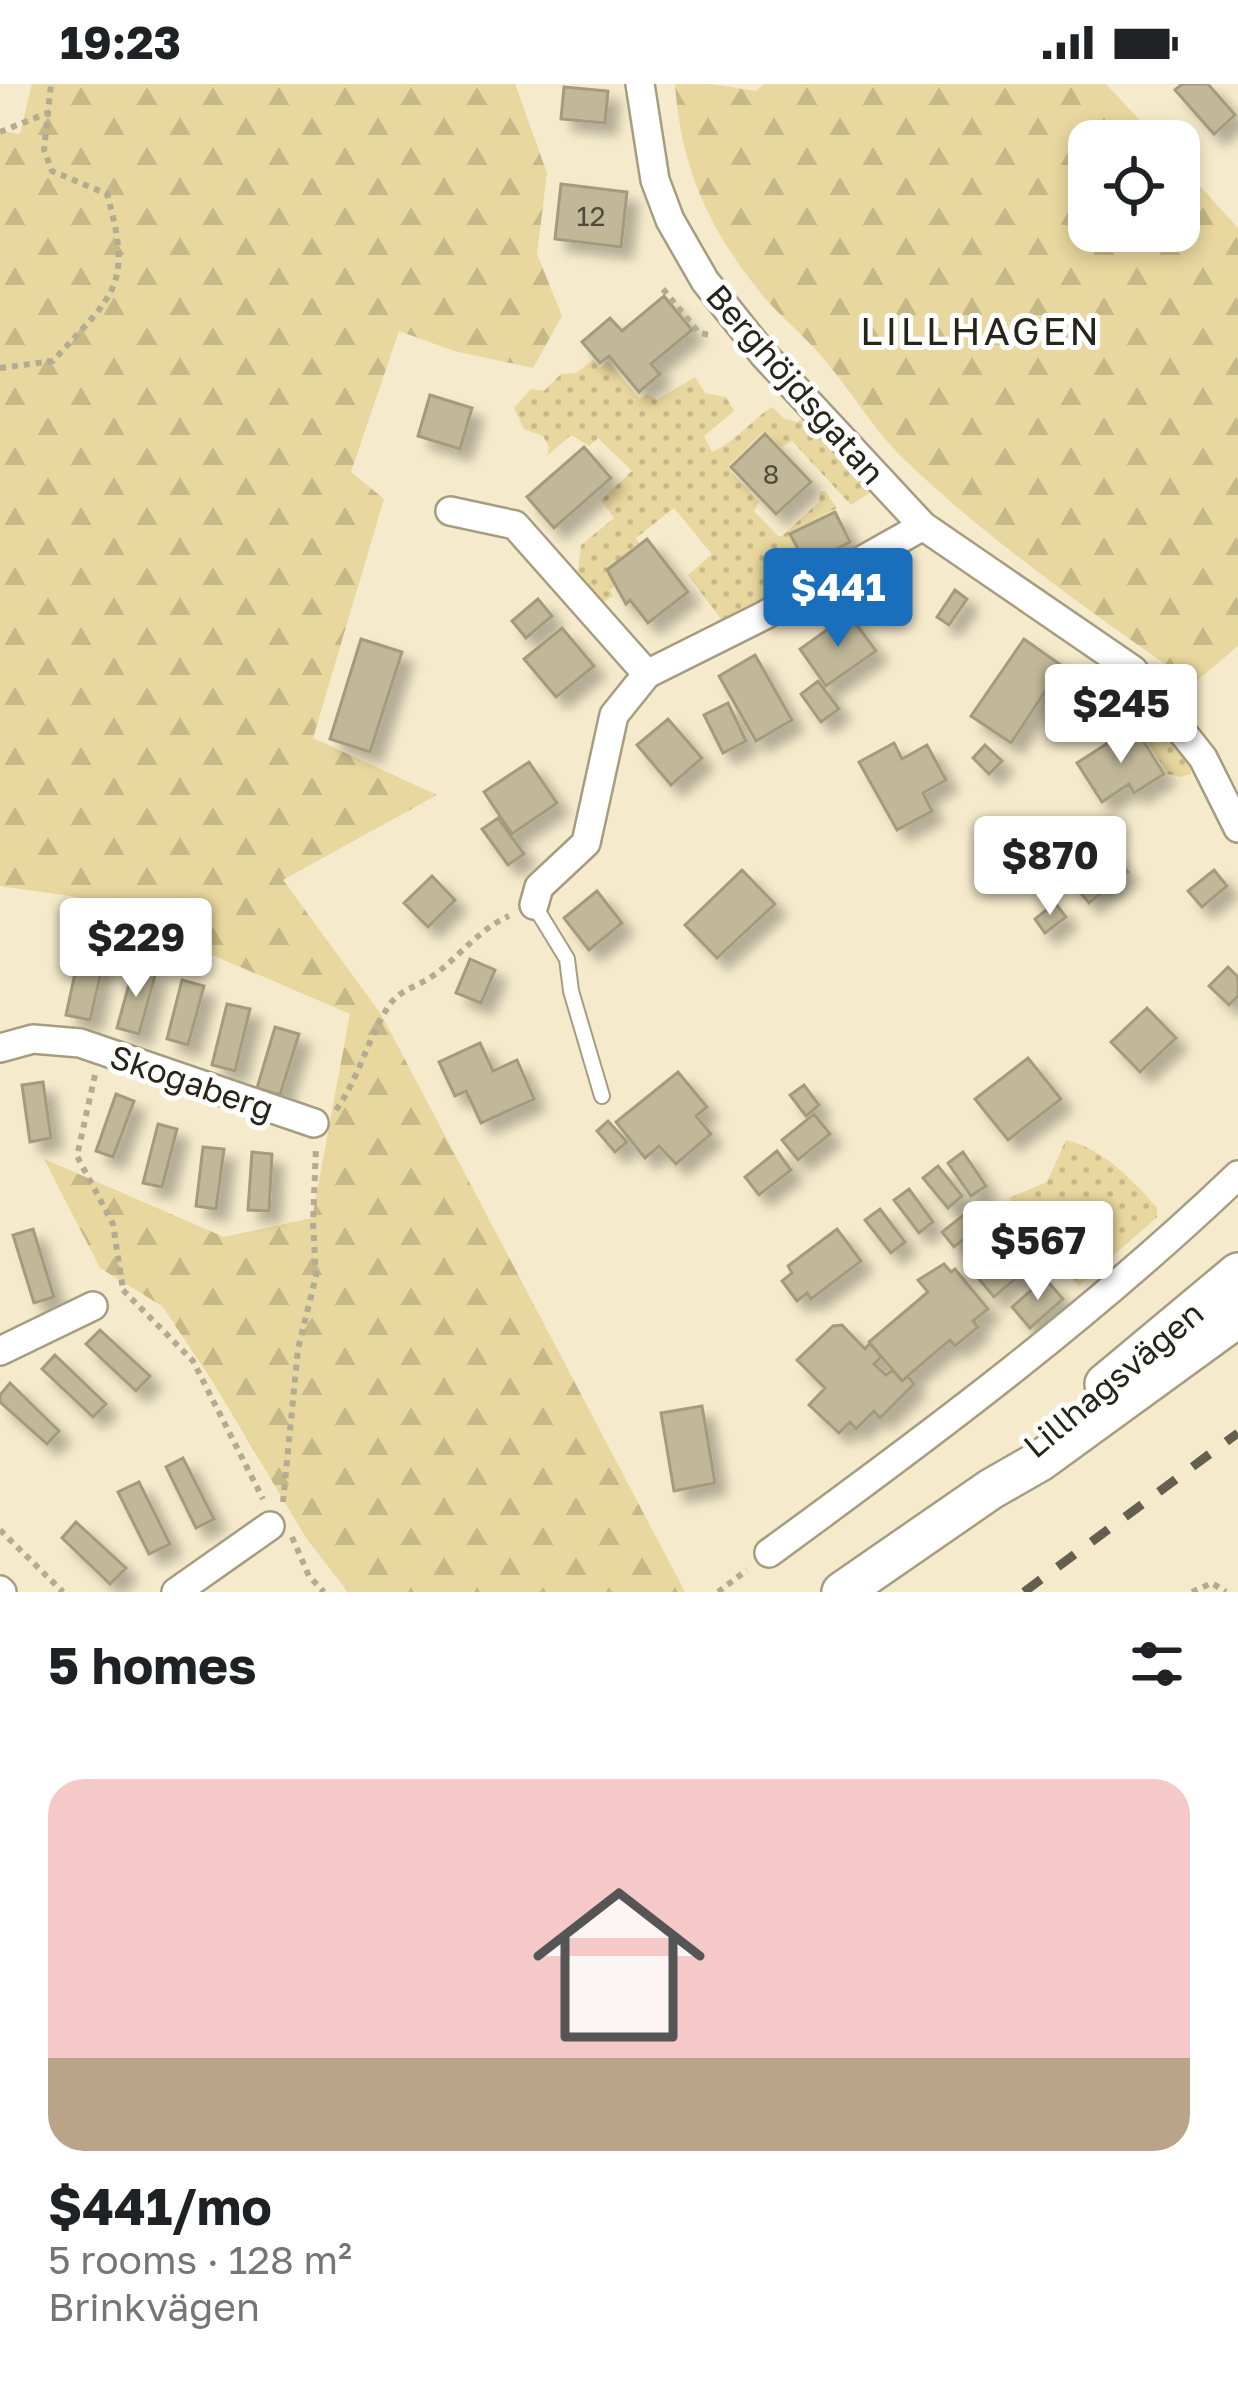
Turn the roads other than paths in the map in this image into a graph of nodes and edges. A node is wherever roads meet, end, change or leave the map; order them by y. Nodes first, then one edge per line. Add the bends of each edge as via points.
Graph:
1 (640, 84) edge
2 (450, 511) dead end
3 (922, 526) junction
4 (647, 674) junction
5 (1238, 828) edge
6 (523, 910) joint
7 (0, 1048) edge
8 (602, 1096) dead end
9 (314, 1124) road end
10 (1238, 1174) edge
11 (1238, 1273) edge
12 (93, 1306) road end
13 (1238, 1317) edge
14 (0, 1351) edge
15 (991, 1489) junction
16 (273, 1524) road end
17 (769, 1553) road end
18 (176, 1592) edge
19 (842, 1592) edge

1 - 3 street, Berghöjdsgatan via 656,180 693,264 764,356
2 - 4 street via 515,525
3 - 4 street
3 - 5 street, Berghöjdsgatan via 1133,670 1204,758
4 - 6 street via 614,715 586,843
6 - 8 lane via 567,959
7 - 9 street, Skogaberg via 55,1038
10 - 17 street via 1130,1276
11 - 15 street, Lillhagsvägen via 1028,1447
12 - 14 street
13 - 15 street, Lillhagsvägen
15 - 19 street, Lillhagsvägen
16 - 18 street

